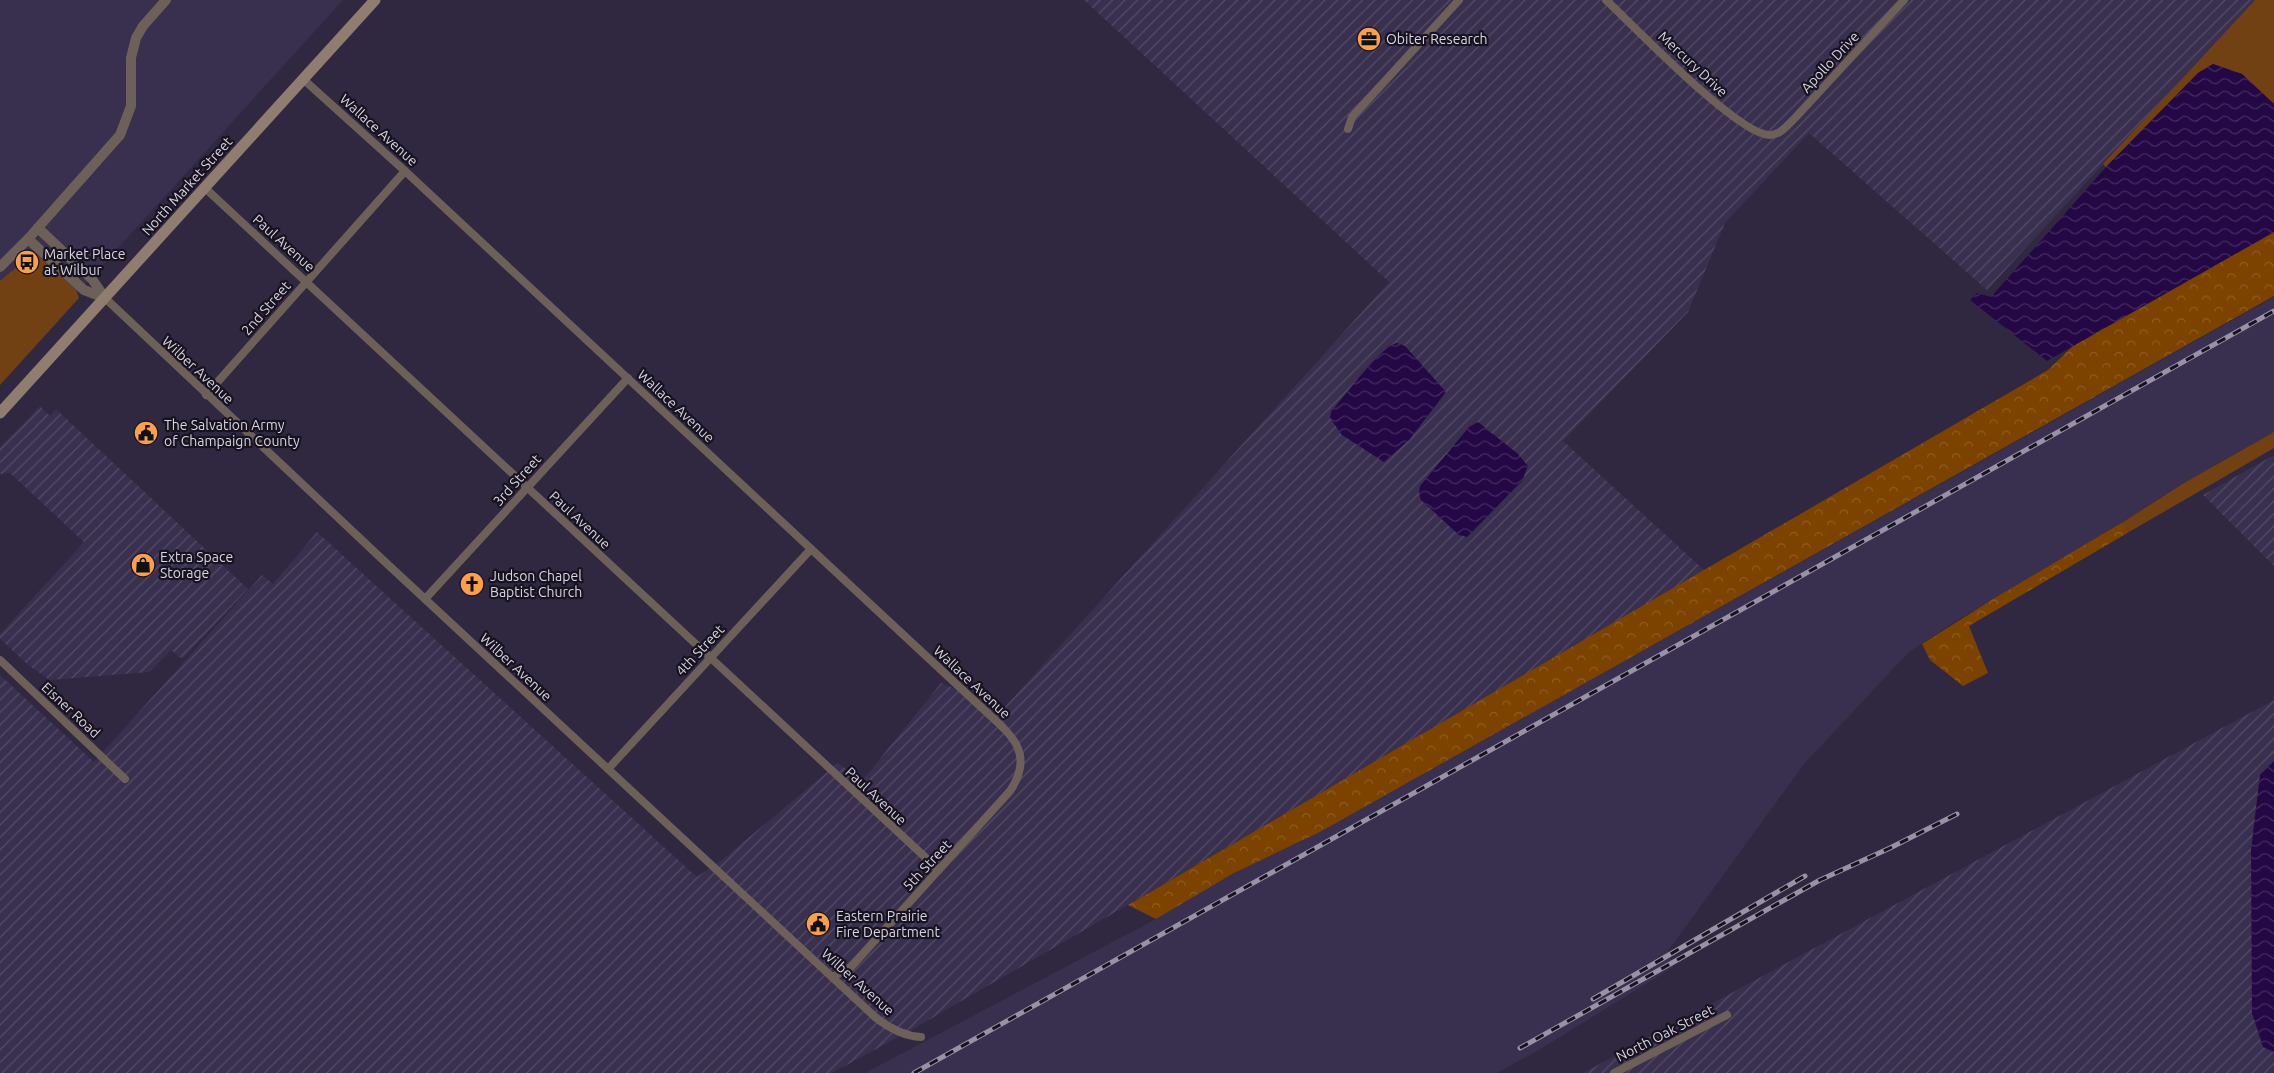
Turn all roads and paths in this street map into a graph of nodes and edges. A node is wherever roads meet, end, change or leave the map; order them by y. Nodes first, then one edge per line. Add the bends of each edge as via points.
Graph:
1 (166, 0) edge
2 (375, 0) edge
3 (1458, 0) edge
4 (1606, 0) edge
5 (1904, 0) edge
6 (304, 80) junction
7 (1348, 129) dead end
8 (1770, 135) joint
9 (405, 171) junction
10 (205, 188) junction
11 (38, 228) junction
12 (28, 239) junction
13 (0, 267) edge
14 (307, 280) junction
15 (105, 298) junction
16 (628, 378) junction
17 (206, 395) junction
18 (0, 413) edge
19 (526, 487) junction
20 (811, 549) junction
21 (425, 599) junction
22 (708, 658) junction
23 (0, 660) edge
24 (1022, 758) joint
25 (608, 769) junction
26 (125, 779) dead end
27 (939, 870) junction
28 (832, 977) junction
29 (1727, 1015) dead end
30 (921, 1037) dead end
31 (1614, 1073) edge

1 - 11 street via 136,38 131,58 131,106 120,135
2 - 6 main road, North Market Street
3 - 7 street via 1352,117
4 - 8 street, Mercury Drive via 1730,114 1754,132
5 - 8 street, Apollo Drive via 1794,118
6 - 9 street, Wallace Avenue
6 - 10 main road, North Market Street
9 - 14 street, 2nd Street
9 - 16 street, Wallace Avenue
10 - 14 street, Paul Avenue
10 - 15 main road, North Market Street
11 - 12 street
11 - 15 street via 92,279
12 - 13 street
12 - 15 street via 84,290
14 - 17 street, 2nd Street
14 - 19 street, Paul Avenue
15 - 17 street, Wilber Avenue
15 - 18 main road, North Market Street
16 - 19 street, 3rd Street
16 - 20 street, Wallace Avenue
17 - 21 street, Wilber Avenue
19 - 21 street, 3rd Street
19 - 22 street, Paul Avenue
20 - 22 street, 4th Street
20 - 24 street, Wallace Avenue via 1009,733
21 - 25 street, Wilber Avenue
22 - 25 street, 4th Street
22 - 27 street, Paul Avenue
23 - 26 street, Eisner Road
24 - 27 street, 5th Street via 1020,773 1010,792
25 - 28 street, Wilber Avenue
27 - 28 street, 5th Street via 850,968
28 - 30 street, Wilber Avenue via 886,1026 909,1036
29 - 31 street, North Oak Street

